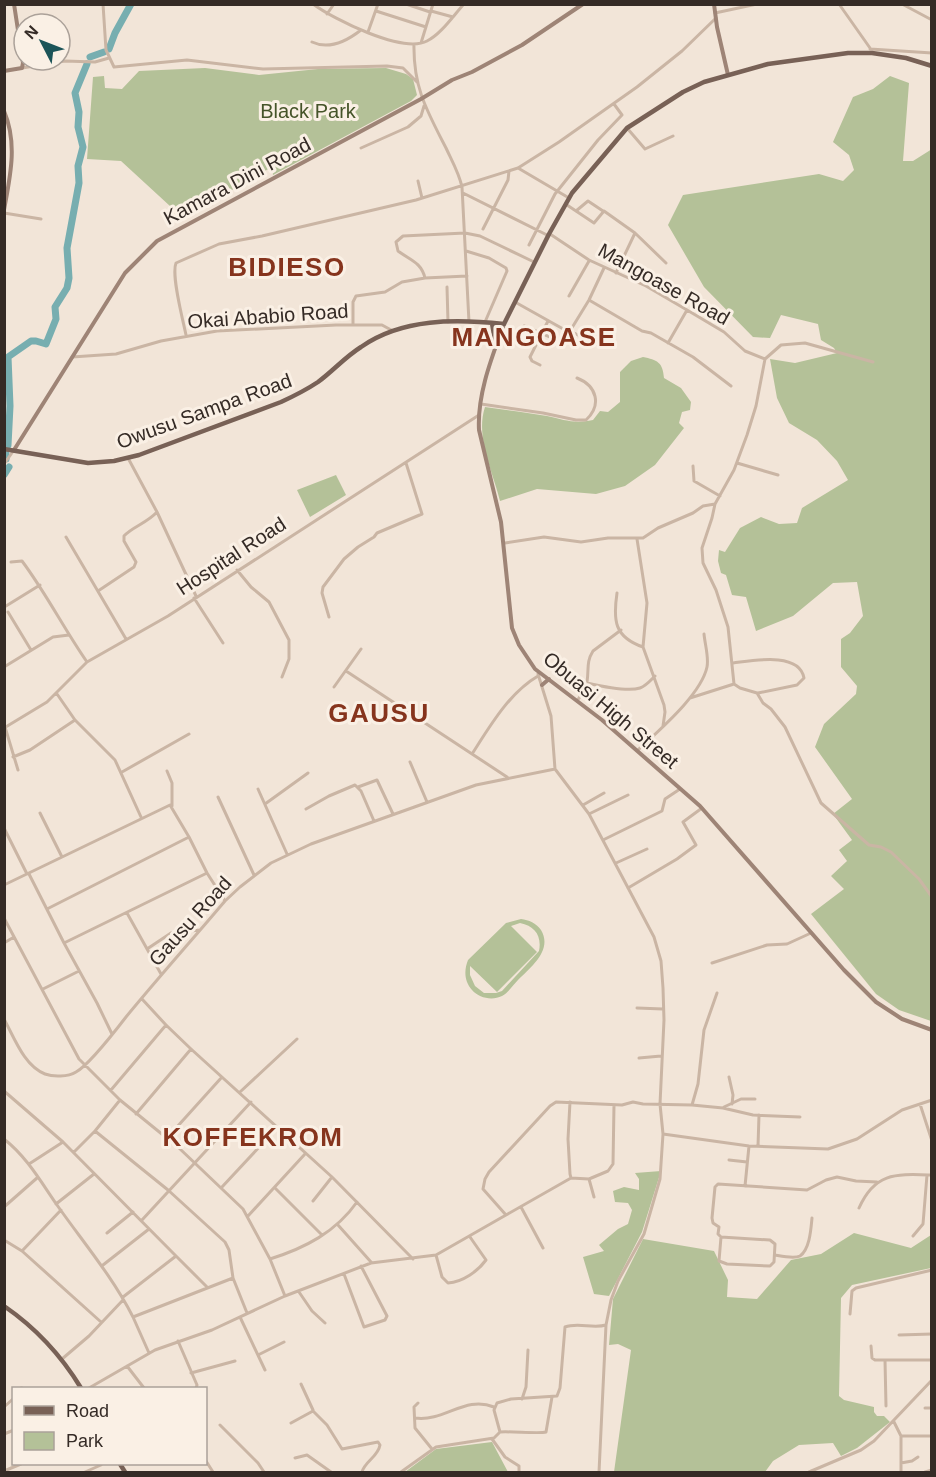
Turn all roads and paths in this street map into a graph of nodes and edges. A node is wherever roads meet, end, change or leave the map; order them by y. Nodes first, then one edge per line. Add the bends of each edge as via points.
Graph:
1 (103, 4) edge
2 (313, 4) edge
3 (334, 4) edge
4 (378, 4) edge
5 (406, 4) edge
6 (433, 4) edge
7 (583, 4) edge
8 (714, 4) edge
9 (757, 4) edge
10 (839, 4) edge
11 (902, 4) edge
12 (463, 5) edge
13 (376, 11) junction
14 (431, 11) junction
15 (327, 14) junction
16 (715, 16) junction
17 (453, 17) junction
18 (932, 20) edge
19 (426, 27) junction
20 (362, 30) junction
21 (368, 32) junction
22 (312, 42) dead end
23 (421, 43) junction
24 (414, 44) junction
25 (871, 51) junction
26 (932, 53) edge
27 (109, 58) junction
28 (72, 61) edge
29 (932, 66) edge
30 (728, 75) junction
31 (417, 82) junction
32 (421, 99) junction
33 (614, 104) junction
34 (425, 106) junction
35 (4, 111) edge
36 (627, 128) junction
37 (673, 136) dead end
38 (361, 148) dead end
39 (518, 168) junction
40 (4, 171) edge
41 (509, 171) junction
42 (10, 172) junction
43 (418, 181) dead end
44 (462, 186) junction
45 (557, 191) junction
46 (463, 193) junction
47 (422, 198) junction
48 (569, 198) junction
49 (565, 204) junction
50 (494, 208) junction
51 (576, 211) junction
52 (604, 211) junction
53 (4, 212) edge
54 (41, 219) dead end
55 (483, 229) dead end
56 (537, 230) junction
57 (465, 233) junction
58 (635, 233) junction
59 (548, 235) junction
60 (529, 245) dead end
61 (466, 251) junction
62 (589, 260) junction
63 (534, 262) junction
64 (666, 263) dead end
65 (604, 268) junction
66 (616, 273) junction
67 (467, 276) junction
68 (425, 278) junction
69 (447, 287) dead end
70 (569, 296) dead end
71 (589, 300) junction
72 (515, 302) junction
73 (687, 310) junction
74 (548, 321) junction
75 (448, 322) junction
76 (469, 322) junction
77 (485, 323) junction
78 (492, 323) junction
79 (504, 324) junction
80 (353, 325) junction
81 (524, 326) dead end
82 (570, 330) junction
83 (394, 331) junction
84 (542, 334) junction
85 (186, 335) junction
86 (555, 339) dead end
87 (668, 343) junction
88 (496, 346) junction
89 (602, 348) dead end
90 (72, 357) junction
91 (765, 359) junction
92 (873, 362) dead end
93 (540, 365) dead end
94 (577, 378) dead end
95 (731, 386) dead end
96 (481, 404) junction
97 (479, 415) junction
98 (4, 449) edge
99 (14, 450) junction
100 (128, 458) junction
101 (406, 463) junction
102 (736, 463) junction
103 (4, 464) edge
104 (693, 466) dead end
105 (778, 475) dead end
106 (720, 496) junction
107 (715, 504) junction
108 (157, 512) junction
109 (66, 537) dead end
110 (637, 539) junction
111 (505, 543) junction
112 (11, 562) dead end
113 (237, 570) junction
114 (40, 585) junction
115 (98, 591) junction
116 (617, 593) dead end
117 (195, 597) junction
118 (6, 606) dead end
119 (8, 612) dead end
120 (329, 617) dead end
121 (621, 630) junction
122 (704, 634) dead end
123 (69, 635) junction
124 (126, 639) junction
125 (223, 643) dead end
126 (643, 646) junction
127 (361, 649) dead end
128 (31, 650) junction
129 (87, 662) junction
130 (733, 663) junction
131 (4, 667) edge
132 (535, 669) junction
133 (346, 671) junction
134 (538, 676) junction
135 (655, 676) junction
136 (282, 677) dead end
137 (549, 680) junction
138 (587, 683) junction
139 (734, 684) junction
140 (542, 686) junction
141 (334, 687) dead end
142 (757, 693) junction
143 (57, 694) junction
144 (690, 698) junction
145 (577, 700) junction
146 (75, 720) junction
147 (663, 726) junction
148 (5, 727) edge
149 (189, 734) dead end
150 (638, 750) junction
151 (472, 754) junction
152 (13, 757) junction
153 (410, 762) dead end
154 (555, 769) junction
155 (18, 771) dead end
156 (167, 771) dead end
157 (122, 772) junction
158 (308, 773) dead end
159 (507, 777) junction
160 (358, 787) junction
161 (258, 789) dead end
162 (681, 789) junction
163 (604, 793) dead end
164 (628, 795) dead end
165 (218, 797) dead end
166 (428, 802) junction
167 (265, 804) junction
168 (583, 805) junction
169 (172, 806) junction
170 (702, 808) junction
171 (306, 809) dead end
172 (40, 813) dead end
173 (393, 814) junction
174 (589, 814) junction
175 (141, 818) junction
176 (374, 821) junction
177 (4, 828) edge
178 (189, 837) junction
179 (603, 840) junction
180 (647, 849) dead end
181 (287, 854) junction
182 (62, 857) junction
183 (616, 863) junction
184 (207, 873) junction
185 (28, 874) junction
186 (254, 875) junction
187 (4, 885) edge
188 (628, 888) junction
189 (932, 897) edge
190 (225, 901) junction
191 (47, 909) junction
192 (127, 913) junction
193 (4, 918) edge
194 (200, 930) junction
195 (811, 933) junction
196 (14, 937) junction
197 (4, 943) edge
198 (64, 943) junction
199 (147, 949) junction
200 (712, 963) dead end
201 (79, 971) junction
202 (161, 975) junction
203 (43, 989) junction
204 (717, 993) dead end
205 (142, 998) junction
206 (637, 1008) dead end
207 (663, 1009) junction
208 (4, 1019) edge
209 (166, 1025) junction
210 (932, 1030) edge
211 (112, 1035) junction
212 (297, 1039) dead end
213 (191, 1049) junction
214 (661, 1056) junction
215 (639, 1058) dead end
216 (85, 1064) junction
217 (222, 1077) junction
218 (729, 1077) dead end
219 (111, 1090) junction
220 (4, 1091) edge
221 (240, 1092) junction
222 (755, 1099) dead end
223 (120, 1100) junction
224 (932, 1100) edge
225 (250, 1102) junction
226 (570, 1102) junction
227 (660, 1104) junction
228 (732, 1104) junction
229 (920, 1104) junction
230 (614, 1105) junction
231 (692, 1105) junction
232 (723, 1108) junction
233 (136, 1114) junction
234 (759, 1115) junction
235 (800, 1117) dead end
236 (277, 1128) junction
237 (95, 1131) junction
238 (663, 1134) junction
239 (167, 1138) junction
240 (4, 1139) edge
241 (932, 1141) edge
242 (63, 1142) junction
243 (748, 1146) junction
244 (758, 1146) junction
245 (74, 1152) junction
246 (305, 1154) junction
247 (729, 1160) dead end
248 (194, 1162) junction
249 (747, 1162) junction
250 (29, 1164) junction
251 (94, 1173) junction
252 (929, 1175) edge
253 (332, 1177) junction
254 (37, 1178) junction
255 (572, 1178) junction
256 (589, 1179) junction
257 (877, 1182) junction
258 (745, 1186) junction
259 (222, 1187) junction
260 (275, 1188) junction
261 (168, 1190) junction
262 (594, 1197) dead end
263 (313, 1201) dead end
264 (357, 1201) junction
265 (56, 1204) junction
266 (5, 1205) edge
267 (521, 1207) junction
268 (859, 1208) dead end
269 (61, 1210) junction
270 (133, 1212) junction
271 (506, 1215) junction
272 (248, 1216) junction
273 (812, 1218) dead end
274 (141, 1220) junction
275 (338, 1226) junction
276 (149, 1229) junction
277 (107, 1233) dead end
278 (322, 1235) junction
279 (913, 1236) dead end
280 (470, 1237) junction
281 (721, 1237) junction
282 (4, 1240) edge
283 (543, 1248) dead end
284 (22, 1251) junction
285 (436, 1255) junction
286 (775, 1255) junction
287 (176, 1256) junction
288 (270, 1259) junction
289 (413, 1259) junction
290 (371, 1263) junction
291 (102, 1265) junction
292 (361, 1266) junction
293 (932, 1270) edge
294 (344, 1273) junction
295 (233, 1278) junction
296 (207, 1287) junction
297 (299, 1292) junction
298 (285, 1296) junction
299 (123, 1298) junction
300 (4, 1306) edge
301 (247, 1313) junction
302 (850, 1314) dead end
303 (133, 1317) junction
304 (240, 1317) junction
305 (101, 1322) junction
306 (325, 1323) dead end
307 (606, 1325) junction
308 (932, 1334) edge
309 (899, 1335) dead end
310 (178, 1341) junction
311 (284, 1342) dead end
312 (871, 1346) dead end
313 (528, 1350) dead end
314 (149, 1353) junction
315 (258, 1355) junction
316 (62, 1359) junction
317 (885, 1360) junction
318 (932, 1360) edge
319 (235, 1361) dead end
320 (127, 1366) junction
321 (265, 1370) dead end
322 (191, 1373) junction
323 (932, 1380) edge
324 (301, 1384) dead end
325 (80, 1387) edge
326 (92, 1387) edge
327 (143, 1387) edge
328 (196, 1387) edge
329 (552, 1398) junction
330 (522, 1399) junction
331 (418, 1404) dead end
332 (886, 1406) dead end
333 (494, 1407) junction
334 (925, 1408) dead end
335 (932, 1408) edge
336 (313, 1411) junction
337 (415, 1418) junction
338 (894, 1421) junction
339 (291, 1423) dead end
340 (220, 1425) dead end
341 (500, 1432) junction
342 (901, 1436) junction
343 (932, 1436) edge
344 (492, 1439) junction
345 (432, 1449) junction
346 (918, 1457) dead end
347 (295, 1458) dead end
348 (901, 1463) junction
349 (19, 1465) edge
350 (101, 1465) edge
351 (932, 1470) edge
352 (4, 1471) edge
353 (810, 1472) edge
354 (86, 1473) edge
355 (104, 1473) edge
356 (264, 1473) edge
357 (331, 1473) edge
358 (362, 1473) edge
359 (401, 1473) edge
360 (519, 1473) edge
361 (599, 1473) edge
362 (901, 1473) edge
363 (925, 1473) edge

1 - 27 street
2 - 15 street
3 - 15 street
4 - 13 street
5 - 14 street
6 - 14 street
7 - 32 street, Kamara Dini Road via 522,45
8 - 16 street
9 - 16 street
10 - 25 street
11 - 18 street
12 - 17 street
13 - 19 street
13 - 21 street
14 - 17 street
14 - 19 street
15 - 20 street
16 - 30 street
16 - 33 street via 660,70
17 - 23 street via 431,39
19 - 23 street
20 - 21 street
20 - 22 street via 327,46
21 - 24 street
23 - 24 street
24 - 31 street
25 - 26 street
25 - 29 main road, Obuasi High Street
25 - 30 main road, Obuasi High Street via 795,59
27 - 28 street
27 - 31 street via 114,67 187,60 262,69 395,66 407,71
30 - 36 main road, Obuasi High Street via 691,88
31 - 32 street
32 - 34 street
32 - 90 street, Kamara Dini Road via 160,238 125,273
33 - 39 street
33 - 45 street via 622,115
34 - 38 street via 421,116 408,127
34 - 44 street
35 - 42 street via 12,143
36 - 37 street via 645,149
36 - 48 main road, Obuasi High Street
39 - 41 street
39 - 45 street
40 - 42 street
41 - 44 street
41 - 50 street
42 - 53 street
43 - 47 street
44 - 46 street
44 - 47 street
45 - 48 street
45 - 56 street
46 - 50 street, Mangoase Road
46 - 57 street
47 - 85 street via 219,244 178,262 174,268
48 - 49 main road, Obuasi High Street
49 - 51 street
49 - 59 main road, Obuasi High Street
50 - 55 street
50 - 56 street, Mangoase Road
51 - 52 street via 588,201
51 - 52 street via 594,223
52 - 58 street
53 - 54 street
56 - 59 street, Mangoase Road
56 - 60 street
57 - 61 street
57 - 63 street via 489,239
57 - 68 street via 398,238 398,251 417,262
58 - 64 street
58 - 66 street
59 - 62 street, Mangoase Road
59 - 63 main road, Obuasi High Street
61 - 67 street
61 - 77 street via 489,258 507,271
62 - 65 street, Mangoase Road
62 - 70 street
63 - 72 main road, Obuasi High Street
65 - 66 street, Mangoase Road
65 - 71 street
66 - 73 street, Mangoase Road
67 - 68 street
67 - 76 street
68 - 80 street via 402,282 385,292 356,296
69 - 75 street
71 - 82 street
71 - 87 street
72 - 74 street
72 - 79 main road, Obuasi High Street
73 - 87 street
73 - 91 street, Mangoase Road via 745,351
74 - 82 street
74 - 84 street
75 - 76 main road, Owusu Sampa Road
75 - 83 main road, Owusu Sampa Road
76 - 77 main road, Owusu Sampa Road
77 - 78 main road, Owusu Sampa Road
78 - 79 main road, Owusu Sampa Road
78 - 88 main road
79 - 88 street, Obuasi High Street
80 - 83 street, Okai Ababio Road via 382,325
80 - 85 street, Okai Ababio Road
81 - 84 street
82 - 89 street
83 - 100 main road, Owusu Sampa Road via 363,345 316,383 281,402
84 - 86 street
84 - 93 street via 530,357
85 - 90 street, Okai Ababio Road via 116,354
87 - 95 street
88 - 96 street, Obuasi High Street
90 - 99 street, Kamara Dini Road
91 - 92 street via 781,345 805,343
91 - 102 street via 756,406
94 - 96 street via 594,391 594,406 586,420
96 - 97 street, Obuasi High Street
97 - 101 street, Hospital Road
97 - 111 street, Obuasi High Street via 480,438
98 - 99 main road, Owusu Sampa Road
99 - 100 main road, Owusu Sampa Road via 88,463
99 - 103 street
100 - 108 street
101 - 113 street, Hospital Road
101 - 120 street via 422,514 377,533 344,559 323,587
102 - 105 street
102 - 106 street
104 - 106 street via 694,481
106 - 107 street
107 - 110 street
107 - 130 street via 702,555 725,615
108 - 115 street via 124,536 136,562 134,567
108 - 117 street
109 - 115 street
110 - 111 street via 581,542 544,537
110 - 126 street via 647,603
111 - 132 street, Obuasi High Street via 512,628
112 - 114 street via 22,561
113 - 117 street, Hospital Road
113 - 136 street via 269,602 289,640 289,659
114 - 118 street
114 - 123 street
115 - 124 street
116 - 121 street via 614,615
117 - 124 street, Hospital Road
117 - 125 street
119 - 128 street
121 - 126 street via 631,643
121 - 138 street via 593,651 588,661
122 - 144 street via 707,667
123 - 128 street via 53,637
123 - 129 street
124 - 129 street, Hospital Road
126 - 135 street
127 - 133 street
128 - 131 street
129 - 143 street, Hospital Road
130 - 139 street
130 - 142 street via 781,660 803,673 804,678 797,685
132 - 134 street
132 - 137 street, Obuasi High Street
133 - 141 street
133 - 151 street
134 - 140 street
134 - 151 street via 525,683 508,702
135 - 138 street via 642,688 634,689
135 - 147 street via 665,712
137 - 140 street
137 - 145 street, Obuasi High Street
138 - 145 street
139 - 142 street
139 - 144 street
140 - 154 street via 551,716
142 - 189 street via 785,727 821,803 869,845 891,852
143 - 146 street
143 - 148 street, Hospital Road
144 - 147 street
145 - 150 street, Obuasi High Street
146 - 152 street
146 - 157 street
147 - 150 street
148 - 152 street
149 - 157 street
150 - 162 street, Obuasi High Street
151 - 159 street
152 - 155 street
153 - 166 street
154 - 159 street, Gausu Road
154 - 168 street
156 - 169 street via 172,783
157 - 175 street
158 - 167 street
159 - 166 street, Gausu Road
160 - 171 street via 352,786
160 - 173 street via 377,780
160 - 176 street
161 - 167 street
162 - 170 street, Obuasi High Street
162 - 179 street via 665,799 662,811
163 - 168 street
164 - 174 street
165 - 186 street
166 - 173 street, Gausu Road
167 - 181 street
168 - 174 street
169 - 175 street
169 - 178 street
170 - 188 street via 683,822 696,845
170 - 195 street, Obuasi High Street
172 - 182 street
173 - 176 street, Gausu Road
174 - 179 street
175 - 182 street
176 - 181 street, Gausu Road
177 - 185 street
178 - 184 street
178 - 191 street
179 - 183 street
180 - 183 street
181 - 186 street, Gausu Road
182 - 185 street
183 - 188 street
184 - 190 street
184 - 192 street
185 - 187 street
185 - 191 street
186 - 190 street, Gausu Road
188 - 207 street via 658,946
190 - 194 street, Gausu Road
191 - 198 street
192 - 198 street
192 - 199 street
193 - 196 street
194 - 199 street via 171,933
194 - 202 street, Gausu Road
195 - 200 street via 787,944 767,945
195 - 210 street, Obuasi High Street via 876,1002 902,1019
196 - 197 street
196 - 203 street
198 - 201 street
199 - 202 street
201 - 203 street
201 - 211 street
202 - 205 street, Gausu Road
203 - 216 street
204 - 231 street via 704,1030
205 - 209 street
205 - 211 street, Gausu Road
206 - 207 street
207 - 214 street
208 - 216 street, Gausu Road via 24,1056 46,1075 67,1075
209 - 213 street
209 - 219 street
211 - 216 street, Gausu Road
212 - 221 street
213 - 217 street
213 - 233 street
214 - 215 street
214 - 227 street
216 - 219 street
217 - 221 street
217 - 239 street
218 - 228 street
219 - 223 street
220 - 242 street
221 - 225 street
222 - 228 street
223 - 233 street
223 - 237 street
224 - 229 street
225 - 236 street
225 - 248 street
226 - 230 street
226 - 255 street
226 - 271 street via 550,1106 485,1179 483,1189
227 - 230 street
227 - 231 street
227 - 238 street
228 - 232 street
229 - 241 street
229 - 244 street via 837,1147
230 - 256 street via 611,1168
231 - 232 street
232 - 234 street
233 - 239 street
234 - 235 street
234 - 244 street
236 - 246 street
236 - 259 street
237 - 245 street
237 - 261 street
238 - 243 street
238 - 307 street via 654,1204 644,1234 618,1281
239 - 248 street
240 - 250 street
242 - 245 street
242 - 250 street
243 - 244 street
243 - 249 street
245 - 251 street
246 - 253 street
246 - 260 street
247 - 249 street
248 - 259 street
248 - 261 street
249 - 258 street
250 - 254 street
251 - 265 street
251 - 270 street
252 - 257 street via 897,1176
252 - 279 street via 923,1224
253 - 263 street
253 - 264 street
254 - 265 street
254 - 266 street
255 - 256 street
255 - 267 street
256 - 262 street
257 - 258 street via 837,1177 807,1190
257 - 268 street
258 - 281 street via 722,1183 715,1187 712,1221 719,1227
259 - 272 street
260 - 272 street
260 - 278 street
261 - 274 street
261 - 295 street via 226,1243
264 - 275 street
264 - 289 street
265 - 269 street
267 - 271 street
267 - 283 street
269 - 284 street
269 - 291 street
270 - 274 street
270 - 277 street
271 - 280 street
272 - 288 street
273 - 286 street via 810,1236 801,1255
274 - 276 street
275 - 278 street
275 - 290 street
276 - 287 street
276 - 291 street
278 - 288 street via 297,1250
280 - 285 street
280 - 285 street via 486,1260 471,1275 448,1284
281 - 286 street via 770,1240 775,1244
281 - 286 street via 721,1262 770,1266
282 - 284 street
284 - 305 street
285 - 289 street
287 - 296 street
287 - 299 street
288 - 298 street
289 - 290 street
290 - 292 street
291 - 299 street
292 - 294 street
292 - 294 street via 387,1316 385,1320 363,1326
293 - 302 street via 856,1288 852,1291
294 - 297 street
295 - 296 street
295 - 301 street
296 - 303 street
297 - 298 street
297 - 306 street
298 - 301 street
299 - 303 street
299 - 305 street
300 - 316 main road via 22,1318
301 - 304 street
303 - 314 street
304 - 310 street
304 - 315 street
305 - 316 street
307 - 329 street via 566,1326 559,1393
307 - 361 street
308 - 309 street
310 - 314 street
310 - 322 street
311 - 315 street
312 - 317 street via 872,1359
313 - 330 street
314 - 320 street
315 - 321 street
316 - 325 main road
317 - 318 street
317 - 332 street
319 - 322 street
320 - 326 street
320 - 327 street
322 - 328 street
323 - 338 street
324 - 336 street
329 - 330 street
329 - 341 street via 546,1432
330 - 333 street via 504,1401
331 - 337 street via 414,1407
333 - 337 street via 474,1403 447,1413
333 - 341 street
334 - 335 street
336 - 339 street
336 - 358 street via 342,1450 379,1442 377,1454
337 - 345 street via 416,1430
338 - 342 street
338 - 353 street via 861,1450
340 - 356 street
341 - 344 street
342 - 343 street
342 - 348 street
344 - 345 street
344 - 360 street via 505,1457 518,1465
345 - 359 street
346 - 348 street
347 - 357 street via 307,1455
348 - 362 street
349 - 352 street
350 - 354 street
350 - 355 street
351 - 363 street

